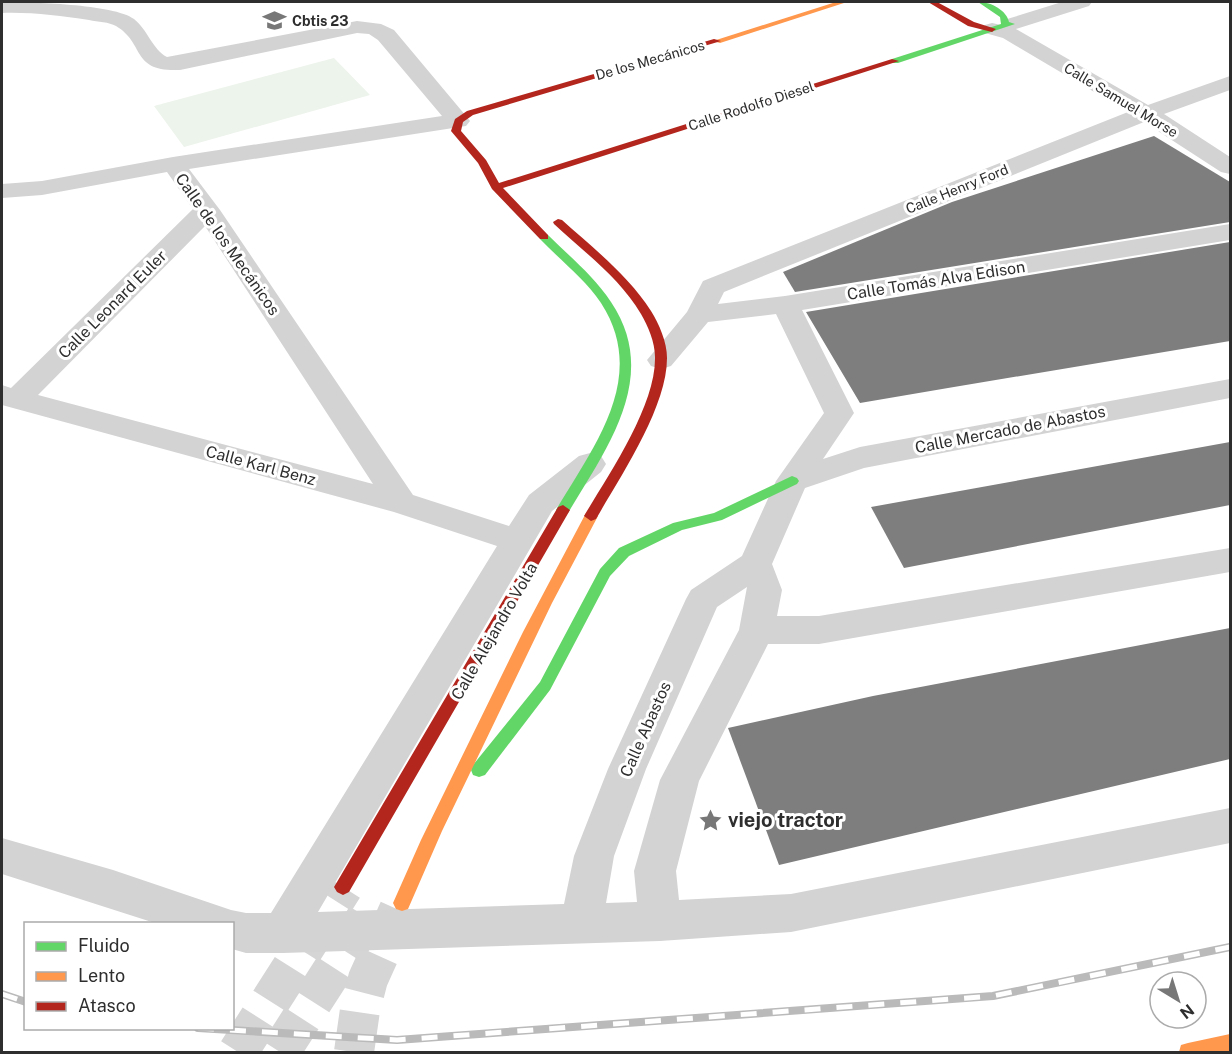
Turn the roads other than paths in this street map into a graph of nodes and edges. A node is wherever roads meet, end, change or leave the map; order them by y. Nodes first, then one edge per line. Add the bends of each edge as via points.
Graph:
1 (843, 2) edge
2 (932, 2) edge
3 (953, 2) edge
4 (966, 2) edge
5 (982, 2) edge
6 (1082, 2) edge
7 (2, 7) edge
8 (998, 25) junction
9 (1230, 83) edge
10 (1146, 113) junction
11 (458, 121) junction
12 (482, 162) junction
13 (173, 164) junction
14 (1230, 167) edge
15 (519, 185) junction
16 (496, 187) junction
17 (2, 191) edge
18 (207, 210) junction
19 (547, 211) dead end
20 (1230, 232) edge
21 (785, 304) junction
22 (699, 315) junction
23 (645, 364) junction
24 (1230, 389) edge
25 (9, 397) edge
26 (590, 464) junction
27 (792, 481) junction
28 (402, 503) junction
29 (518, 541) junction
30 (1230, 560) edge
31 (755, 564) junction
32 (757, 630) junction
33 (438, 824) junction
34 (1230, 826) edge
35 (2, 856) edge
36 (418, 859) junction
37 (394, 884) dead end
38 (343, 887) tunnel mouth
39 (402, 903) tunnel mouth
40 (660, 921) junction
41 (211, 922) edge
42 (581, 923) junction
43 (234, 929) edge
44 (283, 933) junction
45 (1230, 1043) edge
46 (1188, 1053) edge

1 - 11 main road, De los Mecánicos via 470,112
2 - 8 main road via 971,24
3 - 8 main road, Calle Samuel Morse
4 - 8 main road, Calle Samuel Morse
5 - 8 main road via 1004,16
6 - 8 street
7 - 11 street, Calle Alejandro Volta via 38,6 119,19 129,23 153,57 162,63 180,63 357,27 374,28 386,35
8 - 10 street, Calle Samuel Morse
8 - 15 main road, Calle Rodolfo Diesel
9 - 10 street, Calle Henry Ford
10 - 14 street, Calle Samuel Morse
10 - 22 street, Calle Henry Ford via 713,287
11 - 12 main road, Calle Alejandro Volta via 456,131
11 - 13 street, Calle de los Mecánicos
12 - 15 main road, Calle Alejandro Volta
12 - 16 main road, Calle Alejandro Volta
13 - 17 street via 42,188
13 - 18 street, Calle de los Mecánicos
15 - 16 main road, Calle Rodolfo Diesel
16 - 23 main road, Calle Alejandro Volta via 607,303 619,323 629,355
18 - 25 street, Calle Leonard Euler
18 - 28 street, Calle de los Mecánicos
19 - 23 main road, Calle Alejandro Volta via 638,301 654,326
20 - 21 street, Calle Tomás Alva Edison
21 - 22 street, Calle Tomás Alva Edison
21 - 27 street via 839,413
22 - 23 street
23 - 26 main road, Calle Alejandro Volta
23 - 33 main road, Calle Alejandro Volta via 657,381 646,412 579,537
24 - 27 street, Calle Mercado de Abastos via 860,458
25 - 28 street, Calle Karl Benz
26 - 29 street via 540,503
26 - 38 main road, Calle Alejandro Volta
27 - 31 street
27 - 33 main road via 717,517 678,526 624,552 605,573 545,686
28 - 29 street, Calle Karl Benz
29 - 44 street
30 - 32 street via 819,630
31 - 32 street via 765,590
31 - 42 street, Calle Abastos via 703,599 606,823 594,856
32 - 40 street via 680,780 655,871
33 - 36 main road, Calle Alejandro Volta
34 - 40 street via 791,913
35 - 41 street
36 - 37 main road
36 - 39 main road
40 - 42 street
42 - 44 street
43 - 44 street via 246,933
45 - 46 main road

